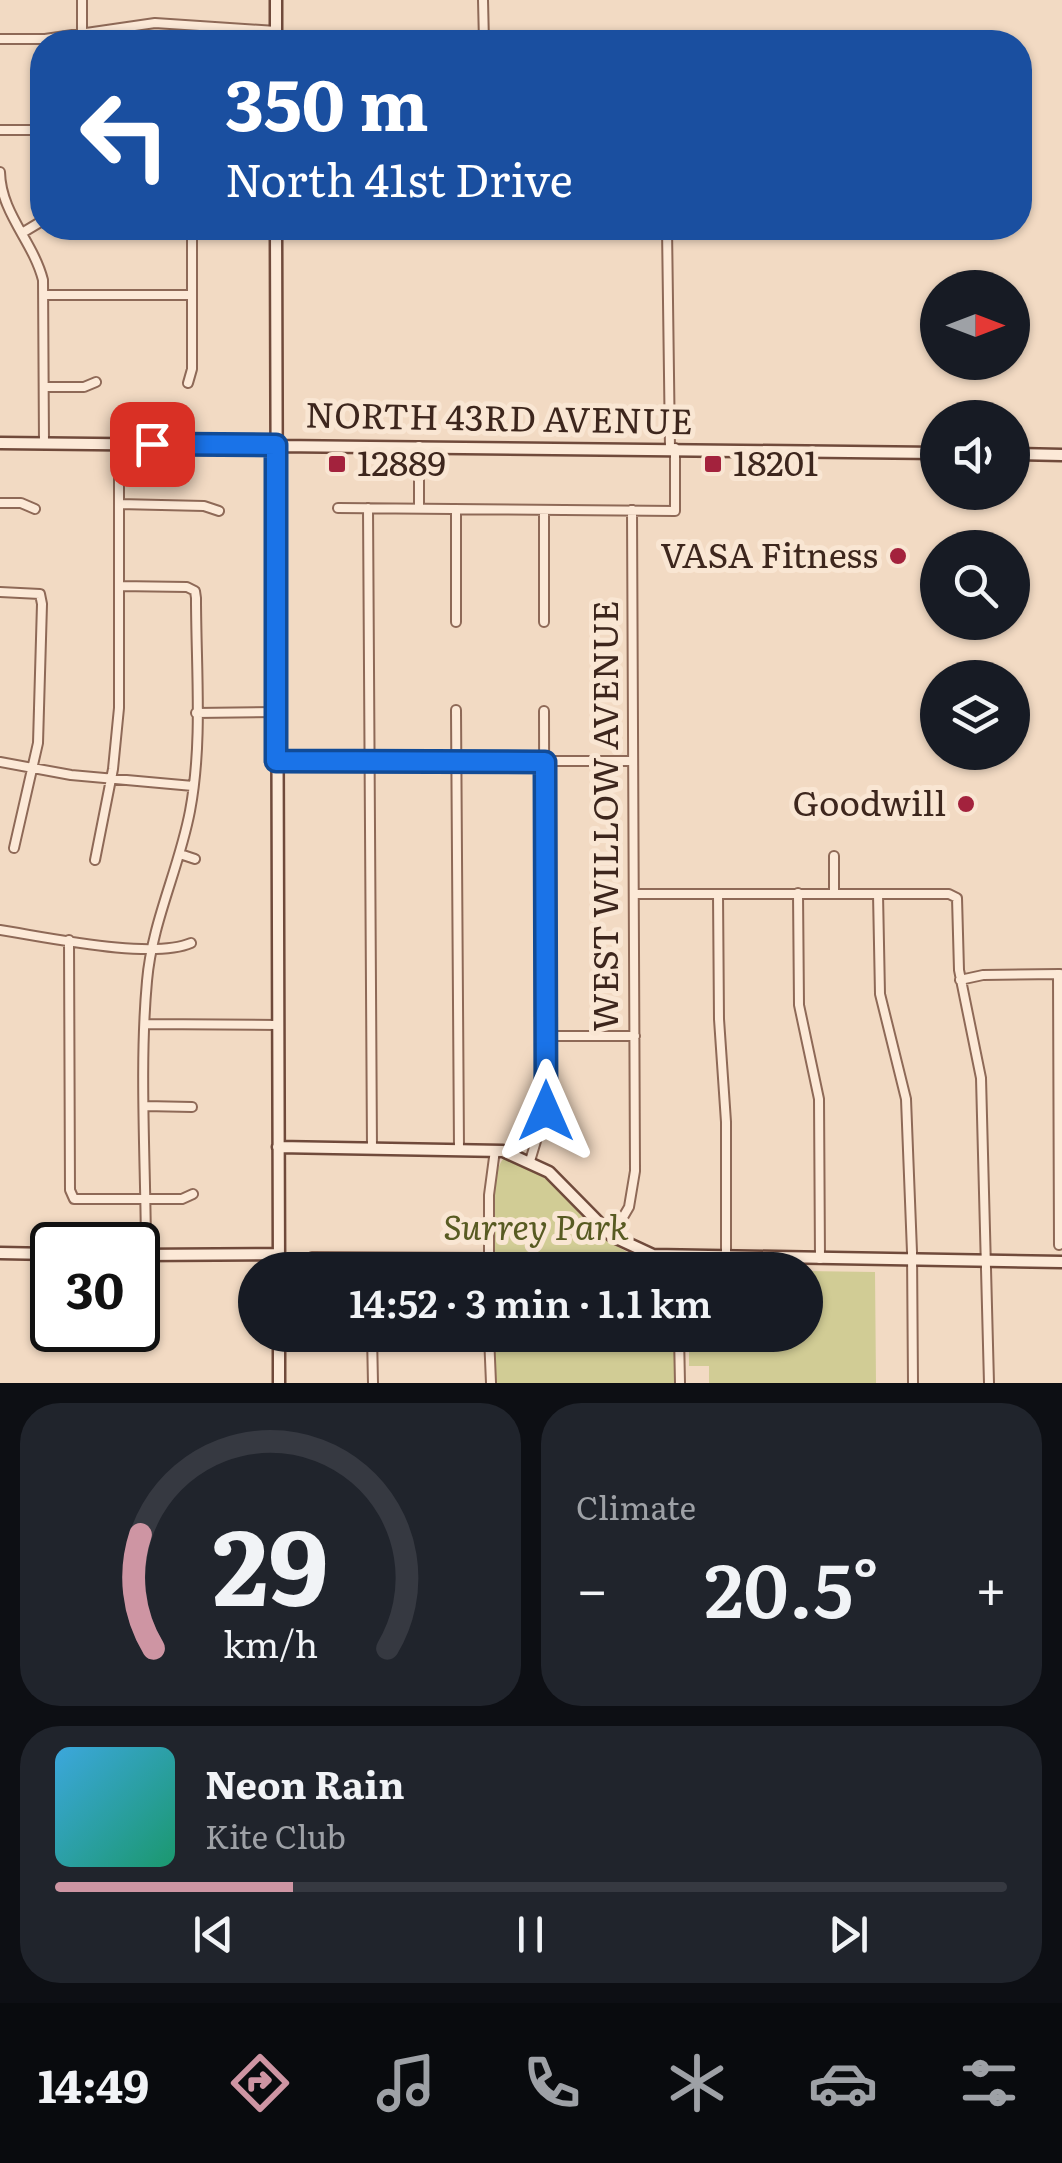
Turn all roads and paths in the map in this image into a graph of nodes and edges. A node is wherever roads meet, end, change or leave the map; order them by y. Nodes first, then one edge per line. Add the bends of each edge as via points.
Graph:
1 (82, 0) edge
2 (276, 0) edge
3 (484, 0) edge
4 (192, 26) junction
5 (82, 30) edge
6 (100, 30) edge
7 (192, 30) edge
8 (223, 30) edge
9 (276, 30) edge
10 (484, 30) edge
11 (0, 39) edge
12 (30, 39) edge
13 (0, 130) edge
14 (30, 130) edge
15 (0, 172) edge
16 (30, 228) edge
17 (22, 233) junction
18 (192, 240) edge
19 (276, 240) edge
20 (668, 240) edge
21 (44, 295) junction
22 (192, 296) junction
23 (96, 382) dead end
24 (188, 383) dead end
25 (44, 387) junction
26 (0, 443) edge
27 (44, 444) junction
28 (119, 444) junction
29 (276, 445) junction
30 (420, 446) junction
31 (672, 448) junction
32 (920, 453) edge
33 (1030, 454) edge
34 (1062, 455) edge
35 (0, 503) edge
36 (119, 504) junction
37 (338, 508) dead end
38 (368, 508) junction
39 (419, 508) junction
40 (35, 509) dead end
41 (456, 509) junction
42 (544, 510) junction
43 (632, 510) junction
44 (219, 511) dead end
45 (119, 586) junction
46 (0, 592) edge
47 (456, 622) dead end
48 (544, 622) dead end
49 (456, 710) dead end
50 (544, 711) dead end
51 (276, 712) junction
52 (196, 713) junction
53 (276, 761) junction
54 (370, 761) junction
55 (456, 761) junction
56 (632, 761) junction
57 (0, 762) edge
58 (545, 762) junction
59 (34, 770) junction
60 (111, 778) junction
61 (194, 786) junction
62 (14, 848) dead end
63 (180, 854) junction
64 (834, 856) dead end
65 (195, 859) dead end
66 (95, 860) dead end
67 (798, 893) junction
68 (634, 894) junction
69 (718, 894) junction
70 (834, 894) junction
71 (878, 894) junction
72 (0, 930) edge
73 (69, 940) junction
74 (192, 943) dead end
75 (152, 948) junction
76 (1060, 974) edge
77 (960, 980) junction
78 (146, 1024) junction
79 (278, 1025) junction
80 (546, 1036) junction
81 (635, 1036) junction
82 (1060, 1102) edge
83 (146, 1106) junction
84 (192, 1106) dead end
85 (278, 1147) junction
86 (372, 1148) junction
87 (459, 1149) junction
88 (495, 1150) junction
89 (530, 1161) junction
90 (193, 1194) dead end
91 (146, 1200) junction
92 (144, 1222) edge
93 (1060, 1230) edge
94 (612, 1236) junction
95 (1059, 1245) dead end
96 (279, 1252) edge
97 (488, 1252) edge
98 (647, 1252) edge
99 (726, 1252) edge
100 (820, 1252) edge
101 (0, 1253) edge
102 (30, 1254) edge
103 (238, 1254) edge
104 (160, 1255) edge
105 (823, 1259) edge
106 (912, 1261) junction
107 (988, 1262) junction
108 (1062, 1262) edge
109 (279, 1352) edge
110 (372, 1352) edge
111 (490, 1352) edge
112 (679, 1352) edge
113 (279, 1383) edge
114 (373, 1383) edge
115 (491, 1383) edge
116 (680, 1383) edge
117 (913, 1383) edge
118 (989, 1383) edge

1 - 5 street
2 - 9 street
3 - 10 street
4 - 6 street
4 - 7 street
4 - 8 street
11 - 12 street
13 - 14 street
15 - 17 street via 7,208
16 - 17 street
17 - 21 street via 37,258
18 - 22 street
19 - 29 street
20 - 31 street
21 - 22 street
21 - 25 street
22 - 24 street
23 - 25 street
25 - 27 street
26 - 27 street, NORTH 43RD AVENUE
27 - 28 street, NORTH 43RD AVENUE
28 - 29 street, NORTH 43RD AVENUE
28 - 36 street
29 - 30 street, NORTH 43RD AVENUE
29 - 51 street
30 - 31 street, NORTH 43RD AVENUE
30 - 39 street
31 - 32 street, NORTH 43RD AVENUE
31 - 43 street via 675,511
33 - 34 street
35 - 40 street
36 - 44 street
36 - 45 street
37 - 38 street
38 - 39 street
38 - 54 street
39 - 41 street
41 - 42 street
41 - 47 street
42 - 43 street
42 - 48 street
43 - 56 street, WEST WILLOW AVENUE
45 - 52 street via 195,590
45 - 60 street via 119,708
46 - 59 street via 40,594 41,717
49 - 55 street
50 - 58 street
51 - 52 street
51 - 53 street
52 - 61 street
53 - 54 street
53 - 79 street
54 - 55 street
54 - 86 street
55 - 58 street
55 - 87 street
56 - 58 street
56 - 68 street, WEST WILLOW AVENUE
57 - 59 street
58 - 80 street
59 - 60 street
59 - 62 street
60 - 61 street
60 - 66 street
61 - 63 street
63 - 65 street
63 - 75 street
64 - 70 street
67 - 69 street
67 - 70 street
67 - 100 street via 799,1005 819,1099
68 - 69 street
68 - 81 street, WEST WILLOW AVENUE
69 - 99 street
70 - 71 street
71 - 77 street via 957,898
71 - 106 street via 880,994 906,1099
72 - 73 street
73 - 75 street
73 - 91 street via 70,1190 74,1199
74 - 75 street
75 - 78 street
76 - 77 street
76 - 82 street
77 - 107 street via 981,1078
78 - 79 street
78 - 83 street
79 - 85 street
80 - 81 street
80 - 89 street via 546,1111
81 - 94 street, WEST WILLOW AVENUE via 635,1182
82 - 93 street
83 - 84 street
83 - 91 street
85 - 86 street
85 - 96 street
86 - 87 street
87 - 88 street
88 - 89 street
88 - 97 street
89 - 94 street via 556,1177
90 - 91 street
91 - 92 street
93 - 95 street
94 - 98 street
101 - 102 street
103 - 104 street
105 - 106 street
106 - 107 street
106 - 117 street
107 - 108 street
107 - 118 street
109 - 113 street
110 - 114 street
111 - 115 street
112 - 116 street

